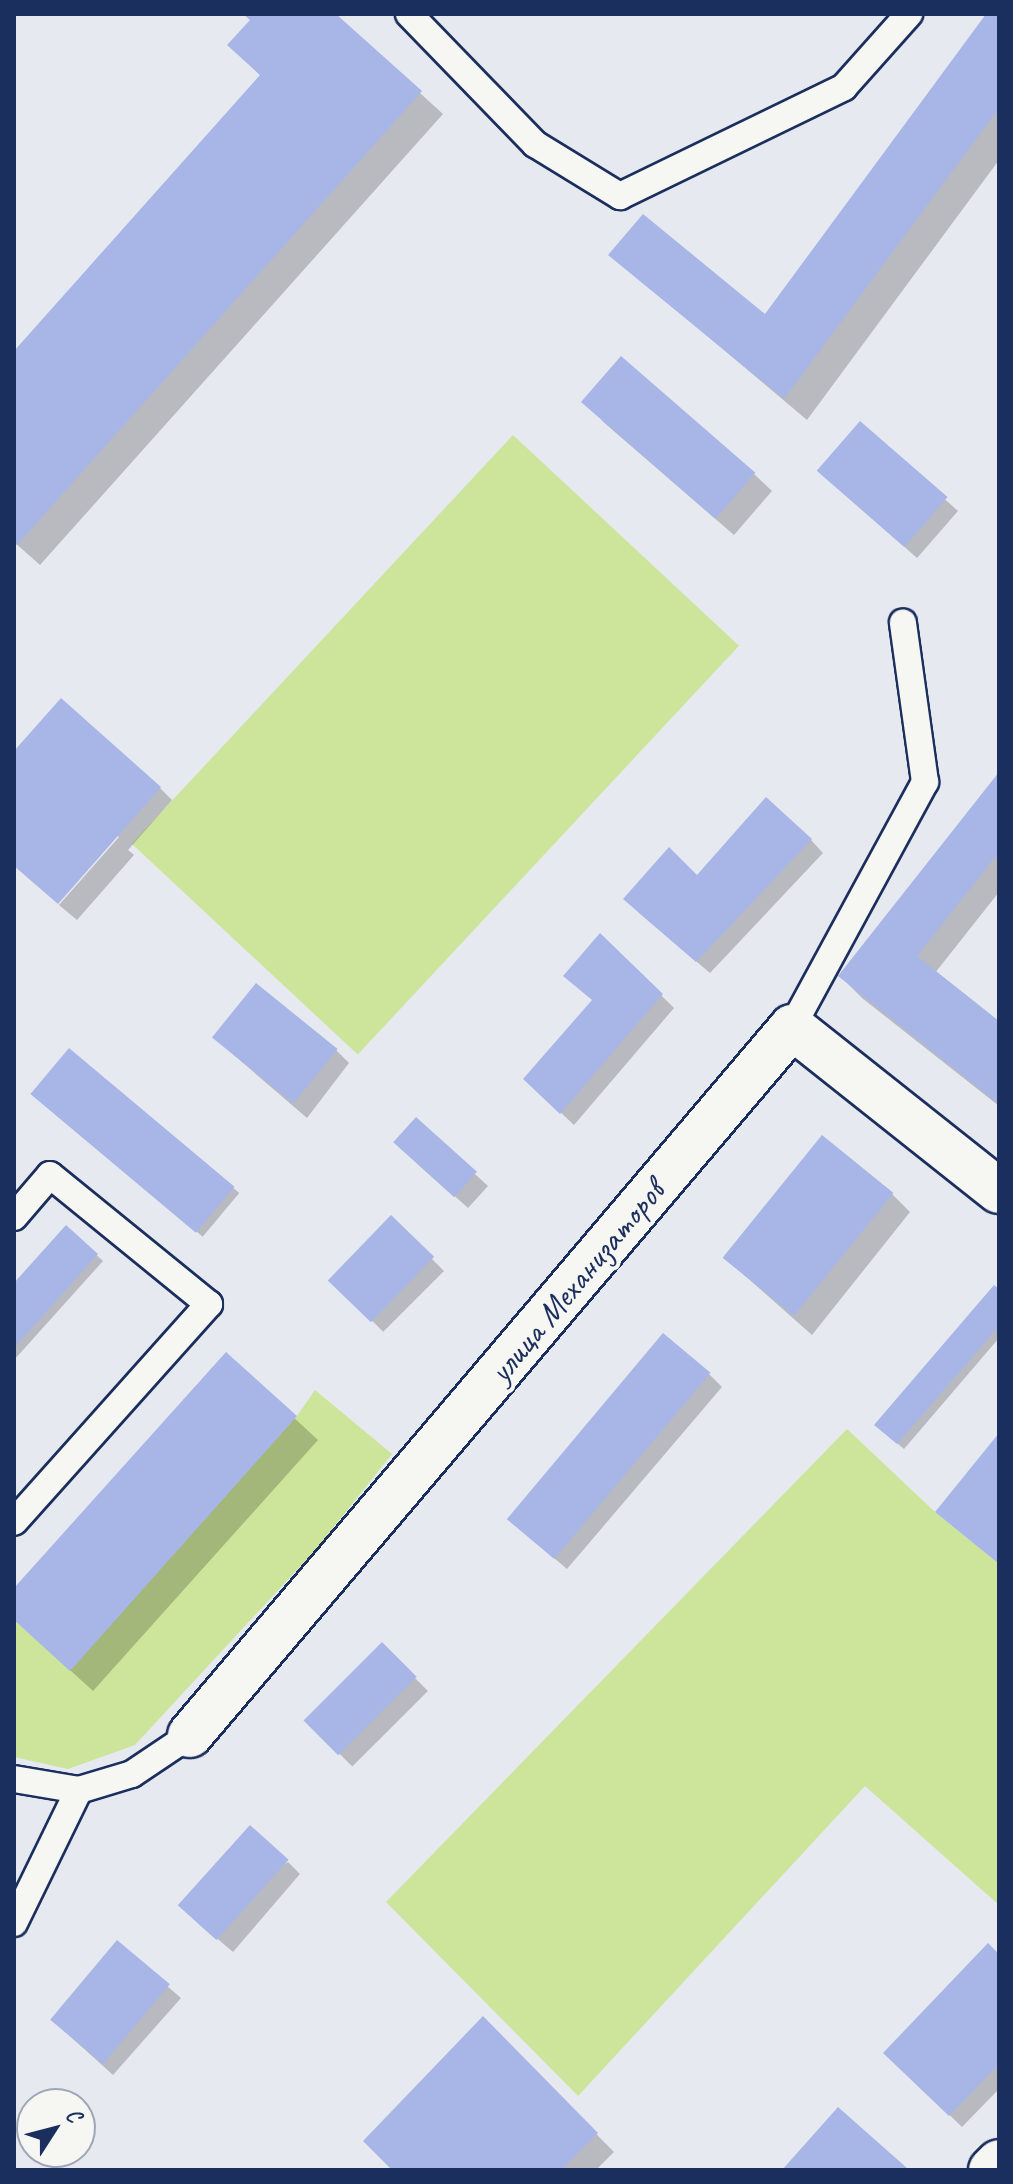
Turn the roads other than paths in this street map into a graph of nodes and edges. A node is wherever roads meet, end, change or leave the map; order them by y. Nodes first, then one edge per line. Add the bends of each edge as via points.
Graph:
1 (409, 14) edge
2 (909, 14) edge
3 (903, 623) dead end
4 (792, 1027) junction
5 (999, 1191) edge
6 (14, 1217) edge
7 (14, 1522) edge
8 (190, 1735) joint
9 (14, 1779) edge
10 (79, 1790) junction
11 (14, 1923) edge
12 (999, 2162) edge
13 (991, 2170) edge

1 - 2 lane via 535,144 620,196 844,87
3 - 4 lane via 925,782
4 - 5 street
4 - 8 street, улица Механизаторов
6 - 7 lane via 50,1175 209,1304
8 - 10 lane via 132,1774
9 - 10 lane
10 - 11 lane
12 - 13 street

